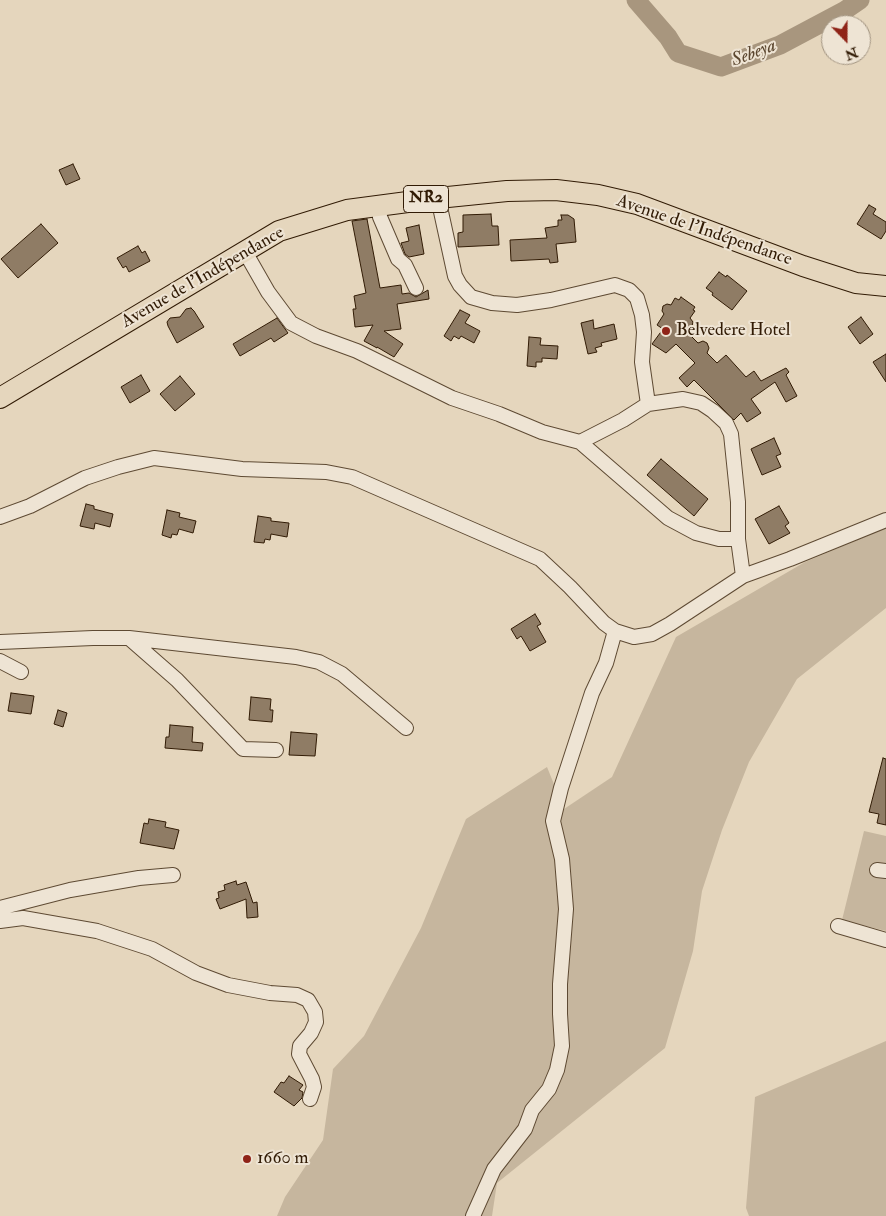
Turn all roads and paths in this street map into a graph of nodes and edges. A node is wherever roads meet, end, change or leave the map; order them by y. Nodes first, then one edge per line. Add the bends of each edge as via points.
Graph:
1 (438, 198) junction
2 (378, 205) junction
3 (244, 250) junction
4 (886, 286) edge
5 (416, 288) dead end
6 (0, 398) edge
7 (648, 404) junction
8 (580, 442) junction
9 (0, 517) edge
10 (886, 520) edge
11 (738, 539) junction
12 (743, 576) junction
13 (615, 632) junction
14 (129, 638) junction
15 (0, 642) edge
16 (0, 661) edge
17 (21, 672) dead end
18 (406, 728) dead end
19 (276, 750) dead end
20 (173, 875) dead end
21 (0, 908) edge
22 (0, 921) edge
23 (838, 926) dead end
24 (886, 940) edge
25 (310, 1099) dead end
26 (473, 1216) edge

1 - 2 highway, Avenue de l'Indépendance / NR2
1 - 4 highway, Avenue de l'Indépendance / NR2 via 556,190 598,195 637,204 856,283
1 - 7 street via 455,276 471,297 517,305 615,285 629,290 637,298 642,316 642,362
2 - 3 highway, Avenue de l'Indépendance / NR2 via 347,210 279,230
2 - 5 street via 380,218 398,259 405,265
3 - 6 highway, Avenue de l'Indépendance / NR2
3 - 8 street via 290,323 357,351 452,398 542,432
7 - 8 street
7 - 11 street via 683,398 702,402 726,423 734,457
8 - 11 street via 668,518 696,533 718,539
9 - 13 street via 30,506 85,478 154,458 242,470 326,472 352,477 540,559
10 - 12 street
11 - 12 street
12 - 13 street via 652,634 634,637
13 - 26 street via 560,788 554,821 562,859 566,909 560,984 562,1046 557,1070 549,1089 532,1110 525,1129 494,1169
14 - 15 street
14 - 18 street via 319,662 342,674
14 - 19 street via 177,680 243,748
16 - 17 street
20 - 21 street via 70,890
22 - 25 street via 23,918 97,930 152,949 196,974 228,985 297,995 308,1000 316,1022 300,1046 299,1054 314,1087
23 - 24 street

